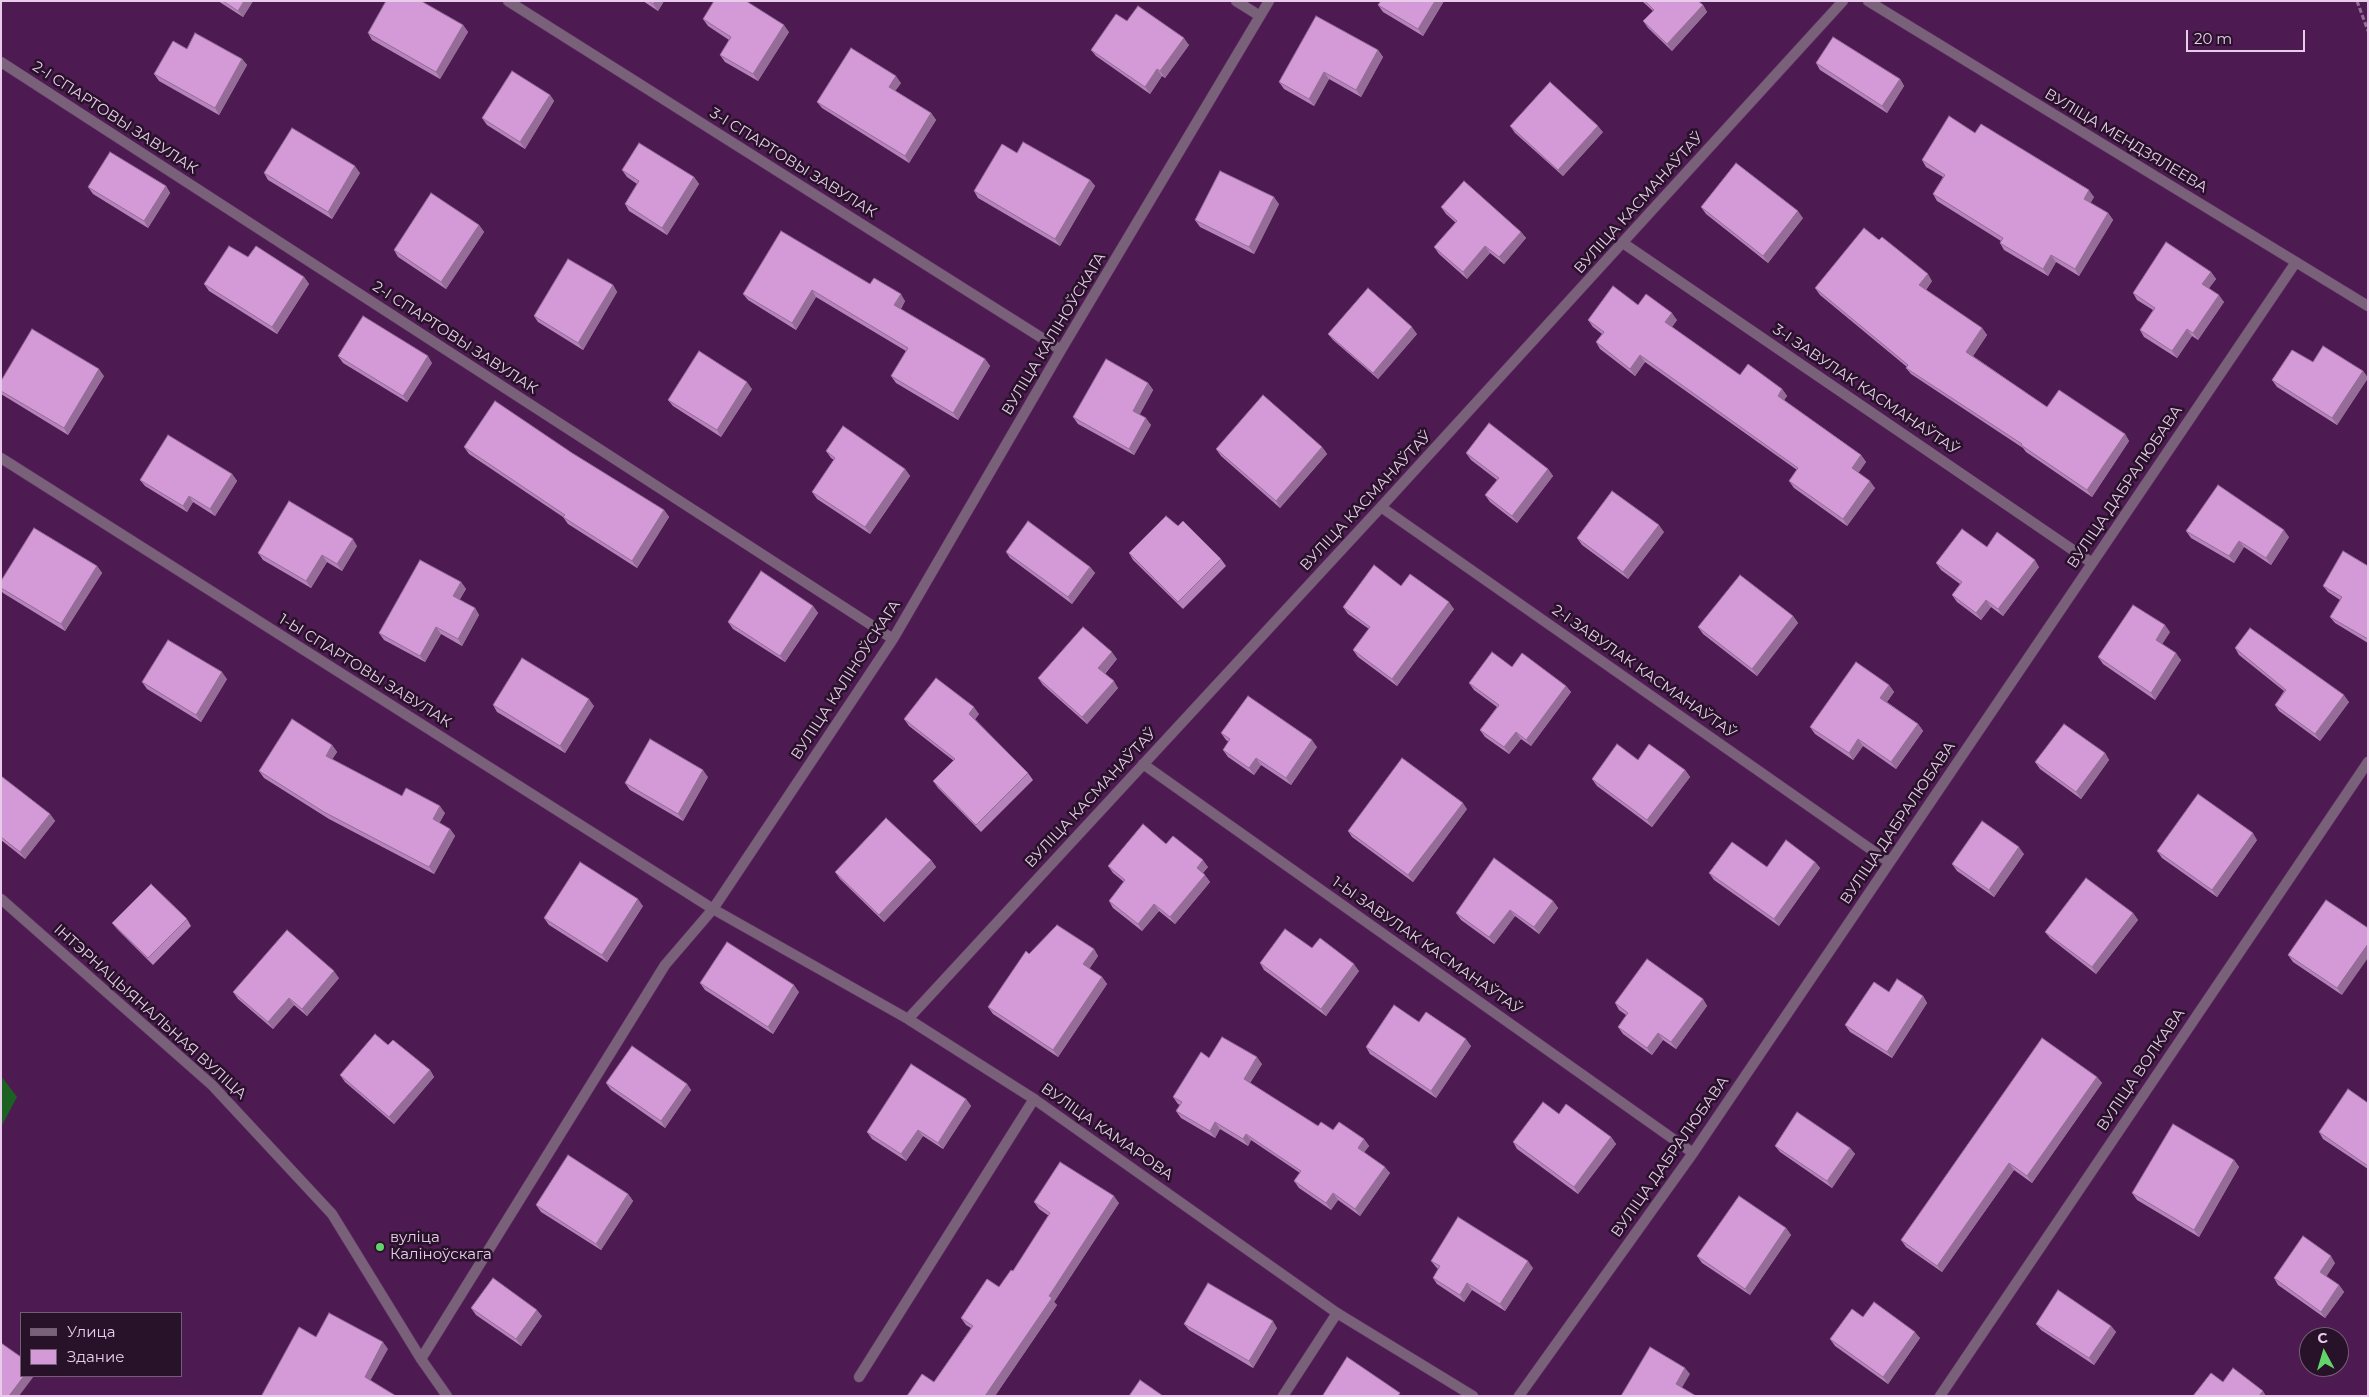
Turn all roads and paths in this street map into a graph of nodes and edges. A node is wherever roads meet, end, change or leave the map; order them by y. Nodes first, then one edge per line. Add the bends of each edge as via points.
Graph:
1 (508, 1) edge
2 (1236, 1) edge
3 (1270, 1) edge
4 (1843, 1) edge
5 (1868, 1) edge
6 (2356, 1) edge
7 (1260, 16) junction
8 (2368, 31) edge
9 (1, 62) edge
10 (1623, 243) junction
11 (2296, 262) junction
12 (2368, 306) edge
13 (1062, 350) junction
14 (1, 458) edge
15 (1381, 507) junction
16 (2092, 563) junction
17 (893, 639) junction
18 (2368, 762) edge
19 (1143, 764) junction
20 (1889, 862) junction
21 (1, 899) edge
22 (712, 909) junction
23 (908, 1019) junction
24 (1034, 1099) junction
25 (1693, 1153) junction
26 (1337, 1313) junction
27 (421, 1359) junction
28 (859, 1377) dead end
29 (447, 1396) edge
30 (1282, 1396) edge
31 (1473, 1396) edge
32 (1519, 1396) edge
33 (1940, 1396) edge

1 - 13 street, 3-І СПАРТОВЫ ЗАВУЛАК
2 - 7 street
3 - 7 street, ВУЛІЦА КАЛІНОЎСКАГА
4 - 10 street, ВУЛІЦА КАСМАНАЎТАЎ
5 - 11 street, ВУЛІЦА МЕНДЗЯЛЕЕВА
6 - 8 path
7 - 13 street, ВУЛІЦА КАЛІНОЎСКАГА
9 - 17 street, 2-І СПАРТОВЫ ЗАВУЛАК
10 - 15 street, ВУЛІЦА КАСМАНАЎТАЎ
10 - 16 street, 3-І ЗАВУЛАК КАСМАНАЎТАЎ
11 - 12 street, ВУЛІЦА МЕНДЗЯЛЕЕВА
11 - 16 street, ВУЛІЦА ДАБРАЛЮБАВА
13 - 17 street, ВУЛІЦА КАЛІНОЎСКАГА
14 - 22 street, 1-Ы СПАРТОВЫ ЗАВУЛАК
15 - 19 street, ВУЛІЦА КАСМАНАЎТАЎ
15 - 20 street, 2-І ЗАВУЛАК КАСМАНАЎТАЎ
16 - 20 street, ВУЛІЦА ДАБРАЛЮБАВА
17 - 22 street, ВУЛІЦА КАЛІНОЎСКАГА
18 - 33 street, ВУЛІЦА ВОЛКАВА
19 - 23 street, ВУЛІЦА КАСМАНАЎТАЎ
19 - 25 street, 1-Ы ЗАВУЛАК КАСМАНАЎТАЎ
20 - 25 street, ВУЛІЦА ДАБРАЛЮБАВА
21 - 27 street, ІНТЭРНАЦЫЯНАЛЬНАЯ ВУЛІЦА via 212,1085 332,1214
22 - 23 street, ВУЛІЦА КАМАРОВА
22 - 27 street, ВУЛІЦА КАЛІНОЎСКАГА via 665,965
23 - 24 street, ВУЛІЦА КАМАРОВА
24 - 26 street, ВУЛІЦА КАМАРОВА
24 - 28 street
25 - 32 street, ВУЛІЦА ДАБРАЛЮБАВА
26 - 30 street
26 - 31 street, ВУЛІЦА КАМАРОВА
27 - 29 street, ІНТЭРНАЦЫЯНАЛЬНАЯ ВУЛІЦА

